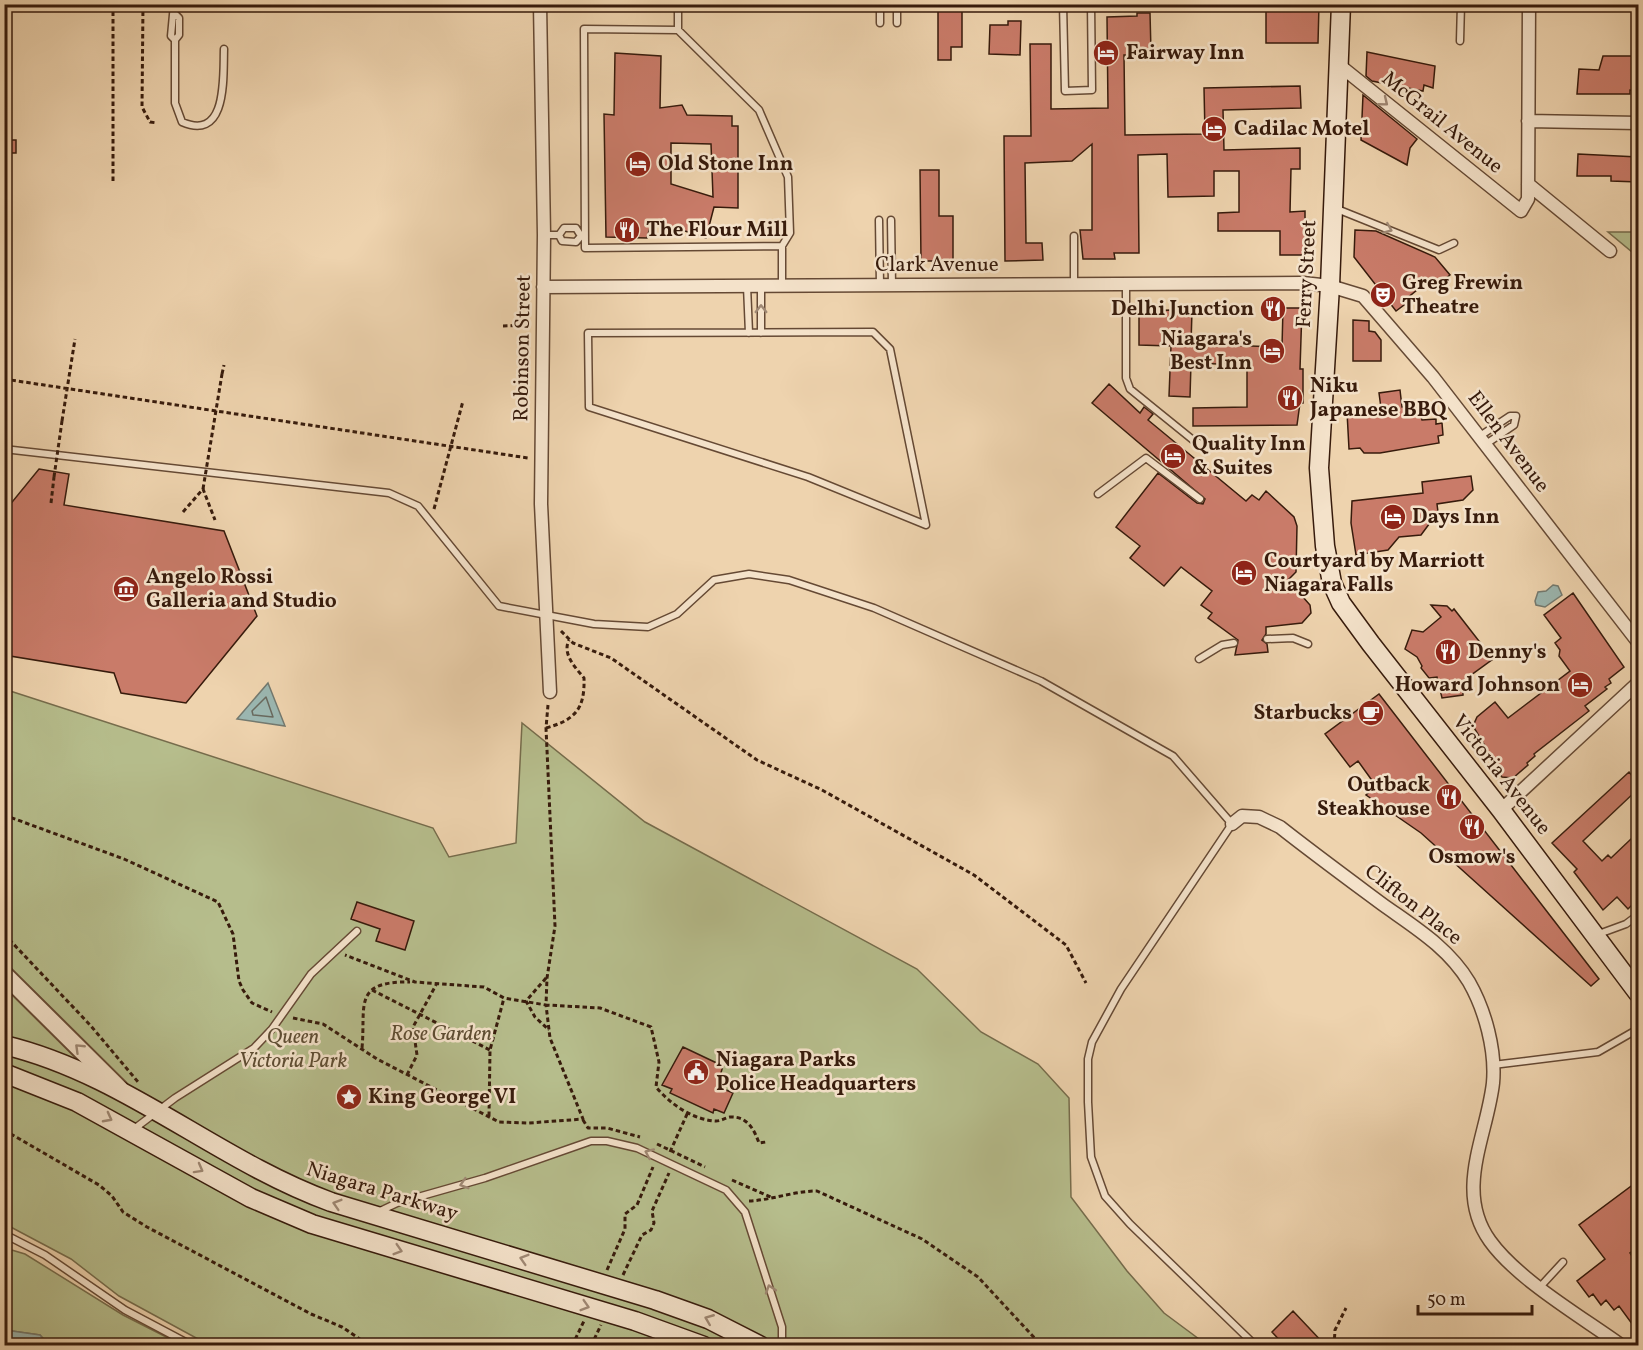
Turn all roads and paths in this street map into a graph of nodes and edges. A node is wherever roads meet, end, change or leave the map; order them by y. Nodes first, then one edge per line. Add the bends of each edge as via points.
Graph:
1 (113, 4) edge
2 (143, 4) edge
3 (174, 4) edge
4 (540, 4) edge
5 (678, 4) edge
6 (880, 4) edge
7 (897, 4) edge
8 (1063, 4) edge
9 (1091, 4) edge
10 (1341, 4) edge
11 (1461, 4) edge
12 (1529, 4) edge
13 (880, 23) dead end
14 (897, 23) dead end
15 (678, 30) junction
16 (1460, 41) dead end
17 (224, 49) dead end
18 (1339, 65) junction
19 (1528, 122) junction
20 (157, 123) dead end
21 (1638, 123) edge
22 (113, 183) dead end
23 (1528, 184) junction
24 (1333, 208) junction
25 (879, 220) dead end
26 (891, 220) dead end
27 (544, 235) junction
28 (559, 235) junction
29 (583, 236) junction
30 (1074, 236) dead end
31 (1454, 243) dead end
32 (782, 246) junction
33 (1610, 251) dead end
34 (1074, 284) junction
35 (1126, 284) junction
36 (761, 285) junction
37 (782, 285) junction
38 (886, 285) junction
39 (747, 286) junction
40 (1330, 286) junction
41 (543, 287) junction
42 (543, 325) junction
43 (503, 326) dead end
44 (749, 333) junction
45 (761, 333) junction
46 (75, 339) dead end
47 (224, 365) dead end
48 (4, 380) edge
49 (67, 388) junction
50 (463, 401) dead end
51 (1483, 440) junction
52 (451, 446) junction
53 (1209, 448) dead end
54 (4, 449) edge
55 (542, 460) junction
56 (203, 489) junction
57 (1098, 494) dead end
58 (1200, 499) dead end
59 (51, 503) dead end
60 (183, 513) dead end
61 (215, 520) dead end
62 (430, 522) junction
63 (1325, 546) joint
64 (544, 615) junction
65 (569, 639) junction
66 (1267, 639) dead end
67 (1638, 642) edge
68 (1234, 643) dead end
69 (1308, 644) dead end
70 (1199, 659) dead end
71 (1638, 683) edge
72 (550, 692) joint
73 (546, 728) junction
74 (1501, 810) junction
75 (4, 815) edge
76 (1232, 824) junction
77 (1637, 919) edge
78 (357, 932) dead end
79 (4, 934) edge
80 (1595, 935) junction
81 (336, 951) junction
82 (4, 974) edge
83 (547, 978) junction
84 (415, 982) junction
85 (1086, 983) dead end
86 (1634, 984) edge
87 (436, 985) junction
88 (372, 990) junction
89 (504, 998) junction
90 (526, 1001) junction
91 (546, 1005) junction
92 (420, 1015) junction
93 (281, 1016) junction
94 (1638, 1029) edge
95 (550, 1032) junction
96 (4, 1045) edge
97 (362, 1049) junction
98 (489, 1050) junction
99 (1493, 1065) junction
100 (124, 1070) dead end
101 (129, 1071) junction
102 (4, 1073) edge
103 (407, 1075) junction
104 (142, 1086) dead end
105 (120, 1089) junction
106 (159, 1112) junction
107 (688, 1112) junction
108 (489, 1116) junction
109 (4, 1130) edge
110 (131, 1131) junction
111 (766, 1142) dead end
112 (658, 1157) junction
113 (666, 1160) junction
114 (674, 1164) junction
115 (736, 1201) junction
116 (373, 1215) junction
117 (4, 1234) edge
118 (1563, 1262) dead end
119 (606, 1272) dead end
120 (623, 1276) dead end
121 (1540, 1287) junction
122 (1346, 1308) dead end
123 (585, 1319) dead end
124 (601, 1324) dead end
125 (193, 1346) edge
126 (370, 1346) edge
127 (572, 1346) edge
128 (591, 1346) edge
129 (704, 1346) edge
130 (762, 1346) edge
131 (782, 1346) edge
132 (1042, 1346) edge
133 (1256, 1346) edge
134 (1334, 1346) edge
135 (1622, 1346) edge

1 - 22 path
2 - 20 path via 142,107 150,122
3 - 17 lane via 174,13 179,18 179,35 175,40 176,103 182,122 192,126 208,123 221,105
4 - 27 street, Robinson Street
5 - 15 lane
6 - 13 lane
7 - 14 lane
8 - 9 lane via 1065,91 1092,90
10 - 18 main road, Ferry Street
11 - 16 lane
12 - 19 street
15 - 29 lane via 584,29
15 - 32 lane via 759,110 788,177 790,233
18 -> 23 street, McGrail Avenue via 1521,211 1528,199
18 - 24 main road, Ferry Street
19 - 21 street
19 - 23 street
23 - 33 street, McGrail Avenue
24 -> 31 lane via 1439,250
24 - 40 main road, Ferry Street
25 - 38 lane
26 - 38 lane
27 - 28 lane
27 - 41 street, Robinson Street
28 - 29 lane via 562,241 576,242
28 - 29 lane via 564,228 576,228
29 - 32 lane via 585,248
30 - 34 lane
32 - 37 lane
34 - 35 street, Clark Avenue
34 - 38 street, Clark Avenue
35 - 40 street, Clark Avenue
35 - 53 lane via 1126,378 1130,389 1193,440
36 - 37 street, Clark Avenue
36 - 39 street, Clark Avenue
45 -> 36 lane
37 - 38 street, Clark Avenue
39 - 41 street, Clark Avenue
39 - 44 lane
40 - 51 street, Ellen Avenue via 1363,296
40 - 63 main road, Ferry Street via 1319,468
41 - 42 street, Robinson Street
42 - 43 path
42 - 55 street, Robinson Street
44 - 45 lane
44 - 45 lane via 588,333 589,407 807,477 926,525 890,349 873,332
46 - 49 path
47 - 56 path, bridge
48 - 49 path
49 - 52 path
49 - 59 path, bridge
50 - 52 path
51 - 51 lane via 1514,425 1516,416 1510,416
51 - 67 street, Ellen Avenue
52 - 55 path
52 - 62 path
54 - 62 lane via 389,493 418,506
55 - 64 street, Robinson Street
56 - 60 path
56 - 61 path
57 - 58 lane via 1146,458
62 - 64 lane via 499,606
63 - 74 main road, Victoria Avenue via 1332,583 1341,603
64 - 65 path
64 - 72 street, Robinson Street
64 - 76 lane via 594,624 648,627 677,614 714,580 749,574 789,580 874,608 1041,681 1173,756
65 - 73 path via 568,657 584,678 581,706 570,720
65 - 85 path via 611,658 757,760 822,790 974,875 1066,945
66 - 69 lane via 1293,638
68 - 70 lane via 1222,645
71 - 74 street
72 - 73 path
73 - 83 path via 555,926
74 - 80 main road, Victoria Avenue
75 - 93 path via 124,859 218,902 233,934 243,990 252,1003
76 - 99 street, Clifton Place via 1242,816 1259,817 1280,827 1447,952 1469,982 1484,1016
76 - 133 lane via 1121,989 1092,1042 1088,1102 1091,1157 1106,1196
77 - 80 lane
78 - 81 lane
79 - 101 path
80 - 86 main road, Victoria Avenue
81 - 84 path
81 - 93 lane via 311,974
105 -> 82 street
83 - 90 path
83 - 91 path
84 - 87 path
84 - 88 path via 379,985
87 - 89 path via 484,987
87 - 92 path
88 - 92 path
88 - 97 path via 363,1005
89 - 90 path
89 - 98 path
90 - 91 path
90 - 95 path
91 - 95 path
91 - 107 path via 600,1008 651,1027 659,1062 656,1087 668,1102
92 - 98 path
92 - 103 path via 413,1028 416,1061
93 - 97 path via 323,1024
93 - 106 lane via 254,1048
94 - 99 lane via 1598,1052
95 - 108 path via 583,1119 529,1123 500,1122
96 - 105 main road, Niagara Parkway via 56,1060
97 - 103 path
98 - 108 path
99 - 121 street, Clifton Place via 1493,1084 1475,1156 1473,1185 1478,1215 1508,1261
100 - 101 path
101 - 104 path
102 -> 110 main road via 77,1102
103 - 108 path
105 - 106 main road, Niagara Parkway
106 - 110 lane
116 -> 106 main road, Niagara Parkway via 290,1187
107 - 111 path via 716,1121 731,1117 747,1122 759,1143
107 - 113 path
109 - 126 path via 99,1185 123,1212 147,1227 342,1327
110 -> 129 main road via 251,1198 312,1224
112 - 113 lane
112 -> 116 lane via 620,1143 591,1141 397,1203
112 - 119 path via 637,1205 625,1214 626,1228
113 - 114 lane
114 - 115 lane via 726,1190
114 - 120 path via 652,1211 651,1230 642,1235
131 -> 115 lane via 776,1306 745,1212
115 - 132 path via 817,1191 922,1239 978,1277
130 -> 116 main road, Niagara Parkway via 718,1323 664,1303
117 - 125 lane via 45,1255 125,1310
118 - 121 lane
121 - 135 street, Clifton Place
122 - 134 path via 1335,1330
123 - 127 path
124 - 128 path

